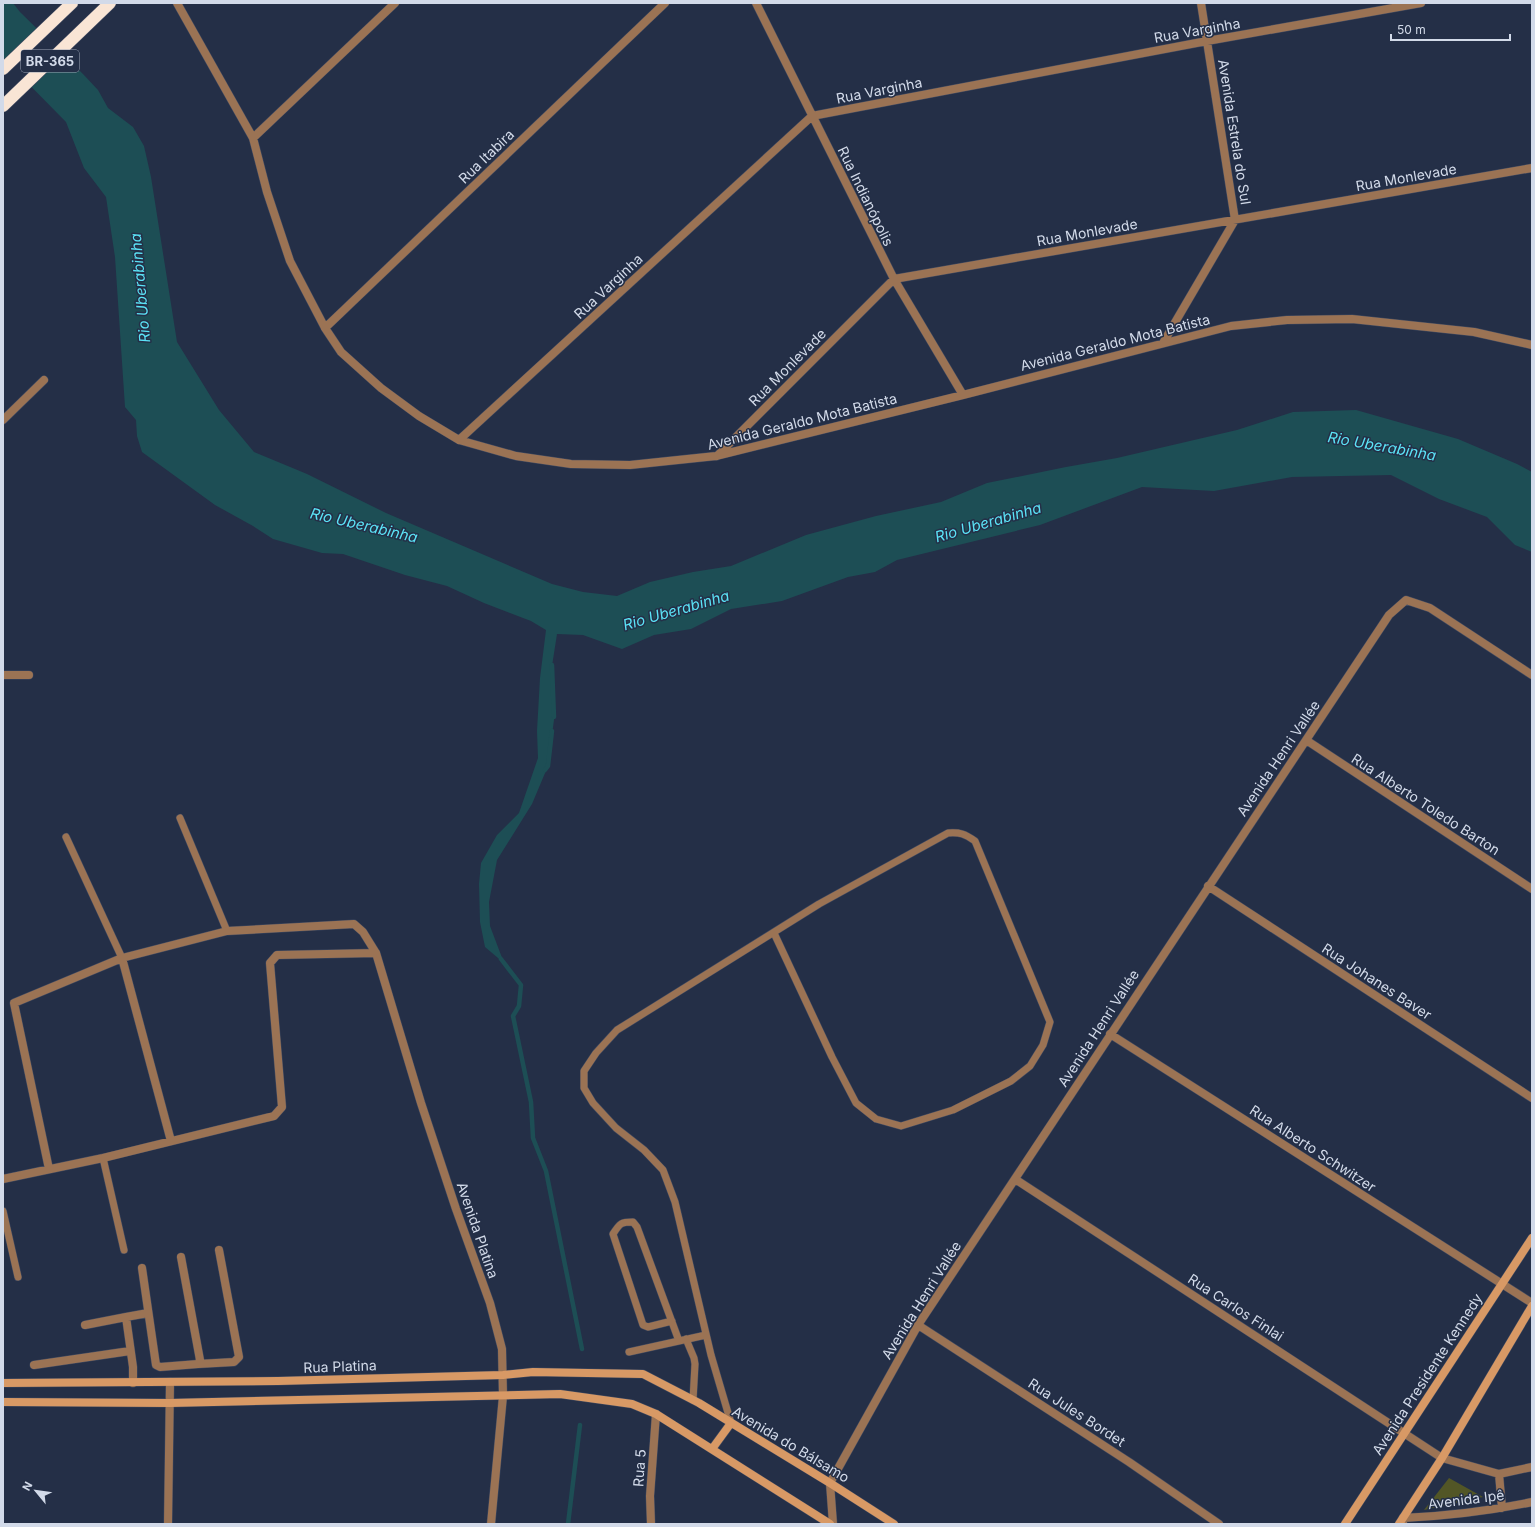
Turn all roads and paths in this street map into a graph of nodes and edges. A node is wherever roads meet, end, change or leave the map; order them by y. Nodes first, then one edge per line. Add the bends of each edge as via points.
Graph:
1 (110, 3) edge
2 (177, 3) edge
3 (395, 3) edge
4 (665, 3) edge
5 (756, 3) edge
6 (1201, 3) edge
7 (1421, 3) edge
8 (71, 4) edge
9 (1207, 41) junction
10 (3, 69) edge
11 (7, 102) edge
12 (812, 116) junction
13 (253, 138) junction
14 (1532, 168) edge
15 (1235, 220) junction
16 (894, 279) junction
17 (325, 328) junction
18 (1163, 343) junction
19 (1532, 344) edge
20 (44, 380) dead end
21 (963, 395) junction
22 (3, 420) edge
23 (460, 440) junction
24 (716, 456) junction
25 (1532, 674) edge
26 (3, 675) edge
27 (29, 675) dead end
28 (1306, 740) junction
29 (180, 818) dead end
30 (66, 837) dead end
31 (1208, 886) junction
32 (1532, 889) edge
33 (227, 931) junction
34 (774, 932) junction
35 (376, 953) junction
36 (122, 958) junction
37 (1110, 1034) junction
38 (1532, 1098) edge
39 (171, 1141) junction
40 (103, 1158) junction
41 (49, 1169) junction
42 (3, 1179) edge
43 (1015, 1179) junction
44 (3, 1211) edge
45 (1531, 1241) edge
46 (124, 1250) dead end
47 (219, 1250) dead end
48 (181, 1257) dead end
49 (142, 1268) dead end
50 (18, 1277) dead end
51 (1501, 1284) junction
52 (1532, 1304) edge
53 (148, 1313) junction
54 (126, 1317) junction
55 (672, 1321) junction
56 (85, 1325) dead end
57 (918, 1325) junction
58 (706, 1335) junction
59 (683, 1340) junction
60 (130, 1351) junction
61 (629, 1352) dead end
62 (198, 1364) junction
63 (34, 1365) dead end
64 (503, 1375) junction
65 (170, 1382) junction
66 (3, 1383) edge
67 (133, 1383) junction
68 (674, 1389) joint
69 (503, 1396) junction
70 (692, 1400) junction
71 (3, 1402) edge
72 (170, 1403) junction
73 (656, 1414) junction
74 (731, 1423) junction
75 (1404, 1433) junction
76 (712, 1449) junction
77 (1442, 1458) junction
78 (1532, 1467) edge
79 (1498, 1474) junction
80 (830, 1483) junction
81 (1532, 1502) edge
82 (1502, 1508) junction
83 (1402, 1522) edge
84 (168, 1524) edge
85 (491, 1524) edge
86 (651, 1524) edge
87 (832, 1524) edge
88 (894, 1524) edge
89 (1219, 1524) edge
90 (1344, 1524) edge

1 - 11 highway, BR-365
2 - 13 street, Avenida Geraldo Mota Batista
3 - 13 street
4 - 17 street, Rua Itabira
5 - 12 street, Rua Indianópolis
6 - 9 street, Avenida Estrela do Sul
7 - 9 street, Rua Varginha
8 - 10 highway, BR-365
9 - 12 street, Rua Varginha
9 - 15 street, Avenida Estrela do Sul
12 - 16 street, Rua Indianópolis
12 - 23 street, Rua Varginha
13 - 17 street, Avenida Geraldo Mota Batista via 267,192 290,261
14 - 15 street, Rua Monlevade
15 - 16 street, Rua Monlevade
15 - 18 street, Avenida Estrela do Sul
16 - 21 street, Rua Indianópolis
16 - 24 street, Rua Monlevade
17 - 23 street, Avenida Geraldo Mota Batista via 341,352 381,388 419,416
18 - 19 street, Avenida Geraldo Mota Batista via 1230,326 1287,320 1352,319 1474,332
18 - 21 street, Avenida Geraldo Mota Batista
20 - 22 street
21 - 24 street, Avenida Geraldo Mota Batista
23 - 24 street, Avenida Geraldo Mota Batista via 516,456 571,464 630,465
25 - 28 street, Avenida Henri Vallée via 1430,608 1406,600 1389,614
26 - 27 street
28 - 31 street, Avenida Henri Vallée
28 - 32 street, Rua Alberto Toledo Barton
29 - 33 lane
30 - 36 lane
31 - 37 street, Avenida Henri Vallée
31 - 38 street, Rua Johanes Baver
33 - 35 street, Avenida Platina via 354,924 363,932
33 - 36 street
34 - 34 lane via 856,1103 876,1119 901,1126 953,1110 1011,1081 1030,1066 1043,1045 1050,1022 975,841 959,832 948,833 819,904
34 - 58 lane via 617,1030 596,1053 584,1072 584,1088 593,1103 616,1128 644,1150 663,1170 675,1202
35 - 39 street via 277,955 270,963 282,1108 274,1116
35 - 64 street, Avenida Platina via 456,1210 490,1303 502,1349
36 - 39 street
36 - 41 street via 14,1003
37 - 43 street, Avenida Henri Vallée
37 - 51 street, Rua Alberto Schwitzer
39 - 40 street
40 - 41 street
40 - 46 lane
41 - 42 street
43 - 57 street, Avenida Henri Vallée
43 - 75 street, Rua Carlos Finlai
44 - 50 lane
45 - 51 street, Avenida Presidente Kennedy
47 - 62 street via 239,1357 234,1362
48 - 62 street via 200,1360
49 - 53 street
51 - 52 street, Rua Alberto Schwitzer
51 - 75 street, Avenida Presidente Kennedy
52 - 77 street
53 - 54 street
53 - 62 street via 156,1366
54 - 56 street
54 - 60 street
55 - 55 lane via 648,1327 643,1325 613,1234 619,1224 633,1222 637,1227
55 - 59 lane
57 - 80 street, Avenida Henri Vallée
57 - 89 street, Rua Jules Bordet via 1129,1462
58 - 59 lane
58 - 74 lane
59 - 61 lane
59 - 70 lane via 695,1364
60 - 63 street
60 - 67 street
64 - 65 street, Rua Platina
64 - 68 street, Rua Platina via 533,1372 643,1374
64 - 69 street, Avenida Platina
65 - 67 street, Rua Platina
65 - 72 street
66 - 67 street, Rua Platina
68 - 70 street, Avenida do Bálsamo
69 - 72 street
69 - 73 street via 560,1394 632,1404
69 - 85 street, Avenida Platina
70 - 74 street, Avenida do Bálsamo
71 - 72 street
72 - 84 street
73 - 76 street
73 - 86 street, Rua 5 via 650,1496
74 - 76 street
74 - 80 street, Avenida do Bálsamo
75 - 77 street, Rua Carlos Finlai
75 - 90 street, Avenida Presidente Kennedy
76 - 87 street
77 - 79 street, Avenida Ipê
77 - 83 street
78 - 79 street, Avenida Ipê
79 - 82 street
80 - 87 street
80 - 88 street, Avenida do Bálsamo
81 - 82 street, Avenida Ipê
82 - 83 street, Avenida Ipê

